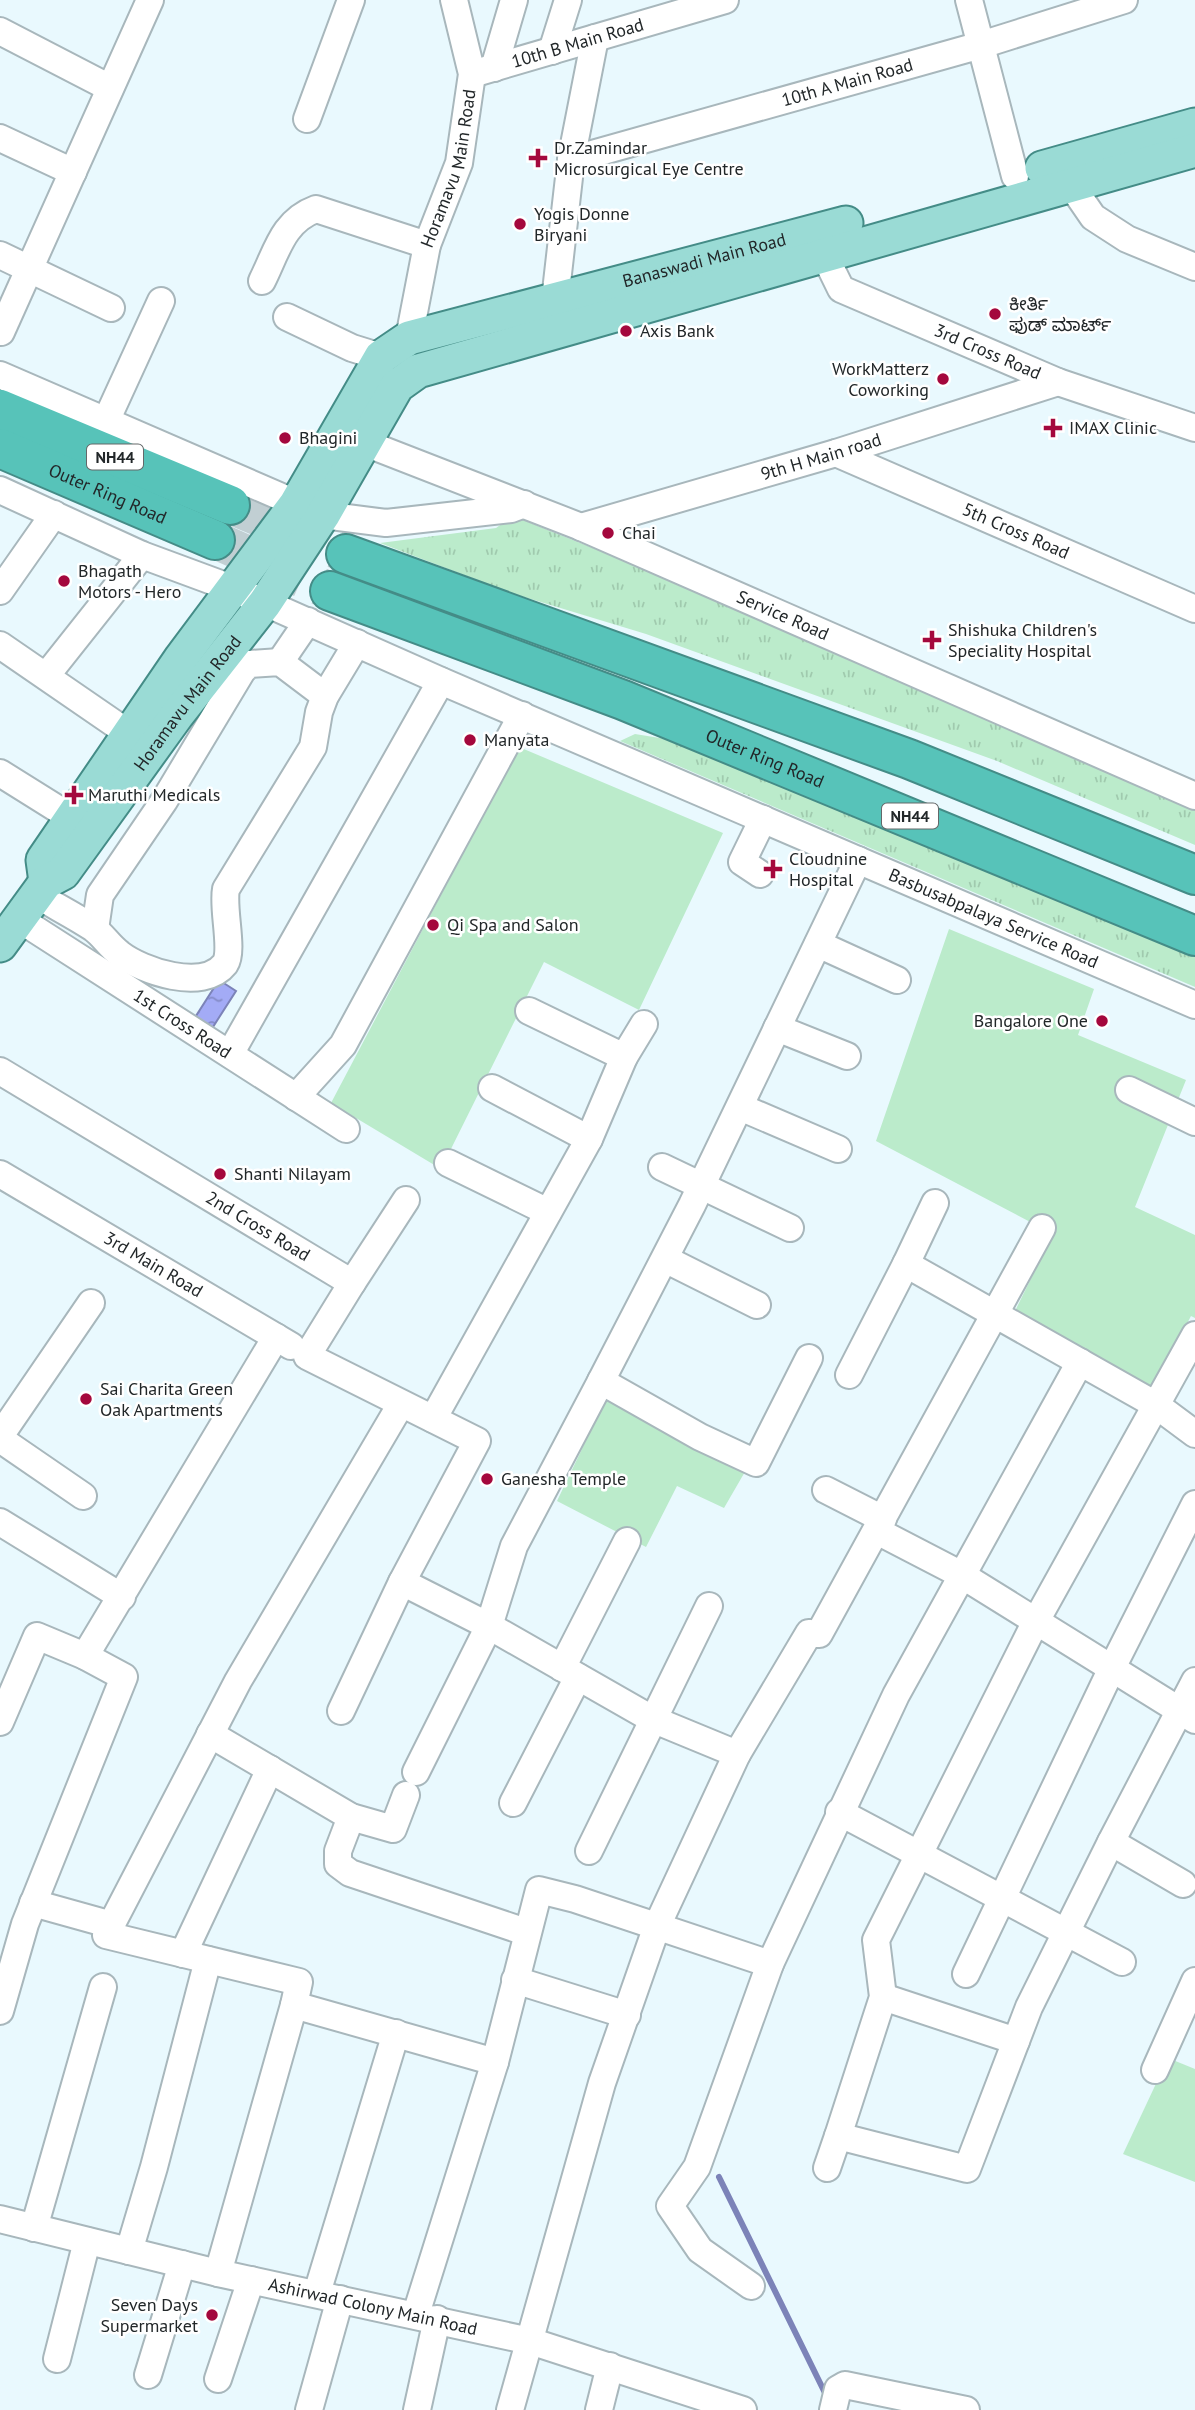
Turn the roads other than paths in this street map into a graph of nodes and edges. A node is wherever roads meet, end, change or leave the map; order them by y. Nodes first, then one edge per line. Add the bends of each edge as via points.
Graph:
1 (150, 0) edge
2 (351, 0) edge
3 (454, 0) edge
4 (514, 0) edge
5 (568, 0) edge
6 (725, 0) edge
7 (969, 0) edge
8 (1124, 0) edge
9 (663, 10) edge
10 (0, 32) edge
11 (595, 38) junction
12 (981, 45) junction
13 (552, 51) junction
14 (483, 71) junction
15 (110, 88) junction
16 (307, 119) dead end
17 (1195, 125) edge
18 (0, 138) edge
19 (1195, 150) edge
20 (571, 160) junction
21 (72, 172) junction
22 (1015, 176) junction
23 (1071, 184) junction
24 (818, 243) junction
25 (427, 245) junction
26 (0, 256) edge
27 (1195, 267) edge
28 (29, 270) junction
29 (262, 281) dead end
30 (555, 300) junction
31 (161, 301) dead end
32 (111, 308) dead end
33 (287, 317) dead end
34 (1, 332) edge
35 (409, 338) junction
36 (381, 357) junction
37 (0, 375) edge
38 (1058, 382) junction
39 (0, 408) edge
40 (106, 421) junction
41 (1195, 428) edge
42 (365, 443) junction
43 (0, 448) edge
44 (836, 453) junction
45 (0, 490) edge
46 (524, 504) junction
47 (230, 505) tunnel mouth
48 (310, 510) junction
49 (54, 514) junction
50 (581, 527) junction
51 (215, 540) tunnel mouth
52 (346, 554) tunnel mouth
53 (142, 555) junction
54 (234, 589) junction
55 (0, 591) edge
56 (330, 592) tunnel mouth
57 (265, 603) junction
58 (1195, 609) edge
59 (307, 621) junction
60 (357, 643) junction
61 (0, 645) edge
62 (280, 662) junction
63 (46, 676) junction
64 (441, 681) junction
65 (325, 696) junction
66 (522, 715) junction
67 (128, 733) junction
68 (0, 773) edge
69 (1195, 796) edge
70 (72, 818) junction
71 (763, 819) junction
72 (858, 860) junction
73 (760, 874) dead end
74 (1195, 875) edge
75 (25, 910) edge
76 (95, 929) junction
77 (1195, 936) edge
78 (818, 944) junction
79 (897, 980) dead end
80 (1195, 1005) edge
81 (529, 1010) dead end
82 (644, 1024) dead end
83 (778, 1028) junction
84 (230, 1054) junction
85 (847, 1056) dead end
86 (624, 1057) junction
87 (0, 1071) edge
88 (492, 1088) dead end
89 (1129, 1090) dead end
90 (296, 1097) junction
91 (740, 1107) junction
92 (1195, 1122) edge
93 (346, 1129) dead end
94 (589, 1139) junction
95 (838, 1149) dead end
96 (448, 1163) dead end
97 (662, 1167) dead end
98 (0, 1174) edge
99 (702, 1185) junction
100 (406, 1200) dead end
101 (935, 1203) dead end
102 (548, 1212) junction
103 (790, 1228) dead end
104 (1042, 1228) dead end
105 (665, 1259) junction
106 (906, 1264) junction
107 (352, 1283) junction
108 (91, 1303) dead end
109 (757, 1305) dead end
110 (994, 1313) junction
111 (1195, 1335) edge
112 (276, 1337) junction
113 (307, 1356) junction
114 (809, 1358) dead end
115 (1080, 1362) junction
116 (849, 1375) dead end
117 (601, 1381) junction
118 (401, 1404) junction
119 (1156, 1405) junction
120 (433, 1419) junction
121 (1195, 1434) edge
122 (0, 1437) edge
123 (826, 1490) dead end
124 (83, 1496) dead end
125 (1195, 1504) edge
126 (0, 1522) edge
127 (880, 1525) junction
128 (627, 1541) dead end
129 (960, 1574) junction
130 (402, 1583) junction
131 (122, 1597) junction
132 (709, 1606) dead end
133 (1035, 1621) junction
134 (489, 1626) junction
135 (85, 1656) junction
136 (1112, 1668) junction
137 (570, 1672) junction
138 (1195, 1681) edge
139 (341, 1711) dead end
140 (1187, 1714) edge
141 (652, 1720) junction
142 (0, 1722) edge
143 (210, 1734) junction
144 (737, 1754) junction
145 (270, 1769) junction
146 (513, 1803) dead end
147 (839, 1812) junction
148 (351, 1817) junction
149 (1111, 1842) junction
150 (589, 1851) dead end
151 (917, 1856) junction
152 (1183, 1884) dead end
153 (1000, 1897) junction
154 (33, 1903) junction
155 (112, 1925) junction
156 (657, 1926) junction
157 (1066, 1931) junction
158 (526, 1932) junction
159 (183, 1954) junction
160 (208, 1960) junction
161 (1122, 1962) dead end
162 (770, 1964) junction
163 (966, 1974) dead end
164 (515, 1980) junction
165 (1195, 1981) edge
166 (103, 1987) dead end
167 (883, 1997) junction
168 (294, 2005) junction
169 (0, 2011) edge
170 (627, 2015) junction
171 (396, 2034) junction
172 (1016, 2041) junction
173 (495, 2062) junction
174 (1155, 2070) dead end
175 (838, 2136) junction
176 (827, 2168) dead end
177 (0, 2220) edge
178 (34, 2228) junction
179 (87, 2241) junction
180 (129, 2251) junction
181 (182, 2264) junction
182 (218, 2273) junction
183 (251, 2280) junction
184 (751, 2286) dead end
185 (329, 2296) junction
186 (426, 2317) junction
187 (530, 2342) junction
188 (57, 2359) dead end
189 (609, 2361) junction
190 (148, 2375) dead end
191 (218, 2379) dead end
192 (834, 2407) edge
193 (949, 2408) edge
194 (309, 2410) edge
195 (417, 2410) edge
196 (510, 2410) edge
197 (598, 2410) edge
198 (743, 2410) edge

1 - 15 street
2 - 16 street
3 - 14 street, Horamavu Main Road
4 - 14 street
5 - 13 street
6 - 9 street, 10th B Main Road
7 - 12 street
8 - 12 street, 10th A Main Road
9 - 11 street, 10th B Main Road
10 - 15 street
11 - 13 street, 10th B Main Road
11 - 20 street
12 - 20 street, 10th A Main Road
12 - 22 street
13 - 14 street, 10th B Main Road
14 - 25 street, Horamavu Main Road via 459,163
15 - 21 street
17 - 22 main road, Banaswadi Main Road
18 - 21 street
19 - 23 main road, Banaswadi Main Road
20 - 30 street
21 - 28 street
22 - 24 main road, Banaswadi Main Road
23 - 24 main road, Banaswadi Main Road
23 - 27 street via 1093,217 1127,239
24 - 30 main road, Banaswadi Main Road
24 - 38 street, 3rd Cross Road via 841,289
24 - 42 main road, Banaswadi Main Road via 418,371 397,386
25 - 29 street via 316,209 299,215 289,226
25 - 35 street, Horamavu Main Road
26 - 28 street
28 - 32 street
28 - 34 street
30 - 35 main road, Banaswadi Main Road
31 - 40 street
33 - 36 street
35 - 36 main road, Banaswadi Main Road
36 - 48 main road, Banaswadi Main Road
37 - 40 street
38 - 41 street, 3rd Cross Road
38 - 44 street, 9th H Main road
39 - 47 highway, Outer Ring Road / NH44
40 - 48 street
42 - 46 street, Service Road
42 - 48 main road, Banaswadi Main Road
43 - 51 highway, Outer Ring Road / NH44
44 - 50 street, 9th H Main road
44 - 58 street, 5th Cross Road
45 - 49 street, Basbusabpalaya Service Road
46 - 48 street via 386,523
46 - 50 street, Service Road
48 - 54 main road, Horamavu Main Road
48 - 57 main road, Horamavu Main Road
49 - 53 street, Basbusabpalaya Service Road
49 - 55 street
50 - 69 street, Service Road
52 - 74 highway via 909,759
53 - 54 street, Basbusabpalaya Service Road
53 - 63 street
54 - 57 street, Basbusabpalaya Service Road
54 - 67 main road, Horamavu Main Road
56 - 77 highway, Outer Ring Road / NH44 via 623,700
57 - 59 street, Basbusabpalaya Service Road
57 - 75 main road, Horamavu Main Road via 63,873
59 - 60 street, Basbusabpalaya Service Road
59 - 62 street
60 - 64 street, Basbusabpalaya Service Road
60 - 65 street
61 - 63 street
62 - 65 street
62 - 76 street via 249,664 242,671 164,801 100,895
63 - 67 street
64 - 66 street, Basbusabpalaya Service Road
64 - 84 street
65 - 76 street via 313,747 226,889 223,916 229,953 225,963 213,973 196,977 154,972 119,953
66 - 71 street, Basbusabpalaya Service Road
66 - 90 street via 343,1045
67 - 70 main road, Horamavu Main Road
68 - 70 street
70 - 75 main road, Horamavu Main Road via 43,860
71 - 72 street, Basbusabpalaya Service Road
71 - 73 street via 742,862
72 - 78 street
72 - 80 street, Basbusabpalaya Service Road
75 - 76 street
75 - 84 street, 1st Cross Road
78 - 79 street
78 - 83 street
81 - 86 street
82 - 86 street
83 - 85 street
83 - 91 street
84 - 90 street, 1st Cross Road
86 - 94 street
87 - 107 street, 2nd Cross Road
88 - 94 street
89 - 92 street
90 - 93 street, 1st Cross Road
91 - 95 street
91 - 99 street
94 - 102 street
96 - 102 street
97 - 99 street
98 - 112 street, 3rd Main Road
99 - 103 street
99 - 105 street
100 - 107 street
101 - 106 street
102 - 120 street
104 - 110 street
105 - 109 street
105 - 117 street
106 - 110 street
106 - 116 street
107 - 113 street
108 - 122 street
110 - 115 street
110 - 127 street
111 - 119 street
112 - 113 street, 3rd Main Road
112 - 131 street
113 - 118 street
114 - 117 street via 756,1463
115 - 119 street
115 - 129 street
117 - 134 street via 514,1546
118 - 120 street
118 - 143 street
119 - 121 street
119 - 133 street
120 - 130 street via 477,1441
122 - 124 street
123 - 127 street
125 - 136 street
126 - 131 street
127 - 129 street
127 - 144 street via 819,1634 808,1633
128 - 137 street
129 - 133 street
129 - 147 street
130 - 134 street
130 - 139 street
131 - 135 street
132 - 141 street
133 - 136 street
133 - 151 street
134 - 137 street
134 - 148 street via 393,1829
135 - 142 street via 37,1636
135 - 154 street via 124,1677
136 - 140 street
136 - 153 street
137 - 141 street
137 - 146 street
138 - 140 street
140 - 149 street
141 - 144 street
141 - 150 street
143 - 145 street
143 - 155 street
144 - 156 street
145 - 148 street
145 - 159 street
147 - 151 street
147 - 162 street
148 - 158 street via 338,1851 338,1864 350,1873
149 - 152 street
149 - 157 street
151 - 153 street
151 - 167 street via 876,1940
153 - 157 street
153 - 163 street
154 - 155 street
154 - 169 street
155 - 159 street via 106,1935
156 - 158 street via 539,1890
156 - 162 street
156 - 170 street
157 - 161 street
157 - 172 street
158 - 164 street
159 - 160 street
160 - 168 street via 299,1982
160 - 180 street
162 - 184 street via 697,2167 670,2206 700,2250
164 - 170 street
164 - 173 street
165 - 174 street
166 - 178 street
167 - 172 street
167 - 175 street
168 - 171 street
168 - 182 street
170 - 187 street via 603,2083
171 - 173 street
171 - 185 street
172 - 175 street via 967,2169
173 - 186 street
175 - 176 street
177 - 178 street, Ashirwad Colony Main Road
178 - 179 street, Ashirwad Colony Main Road
179 - 180 street, Ashirwad Colony Main Road
179 - 188 street
180 - 181 street, Ashirwad Colony Main Road
181 - 182 street, Ashirwad Colony Main Road
181 - 190 street
182 - 183 street, Ashirwad Colony Main Road
183 - 185 street, Ashirwad Colony Main Road
183 - 191 street
185 - 186 street, Ashirwad Colony Main Road
185 - 194 street
186 - 187 street, Ashirwad Colony Main Road
186 - 195 street
187 - 189 street, Ashirwad Colony Main Road
187 - 196 street
189 - 197 street
189 - 198 street, Ashirwad Colony Main Road
192 - 193 street via 838,2389 845,2385

